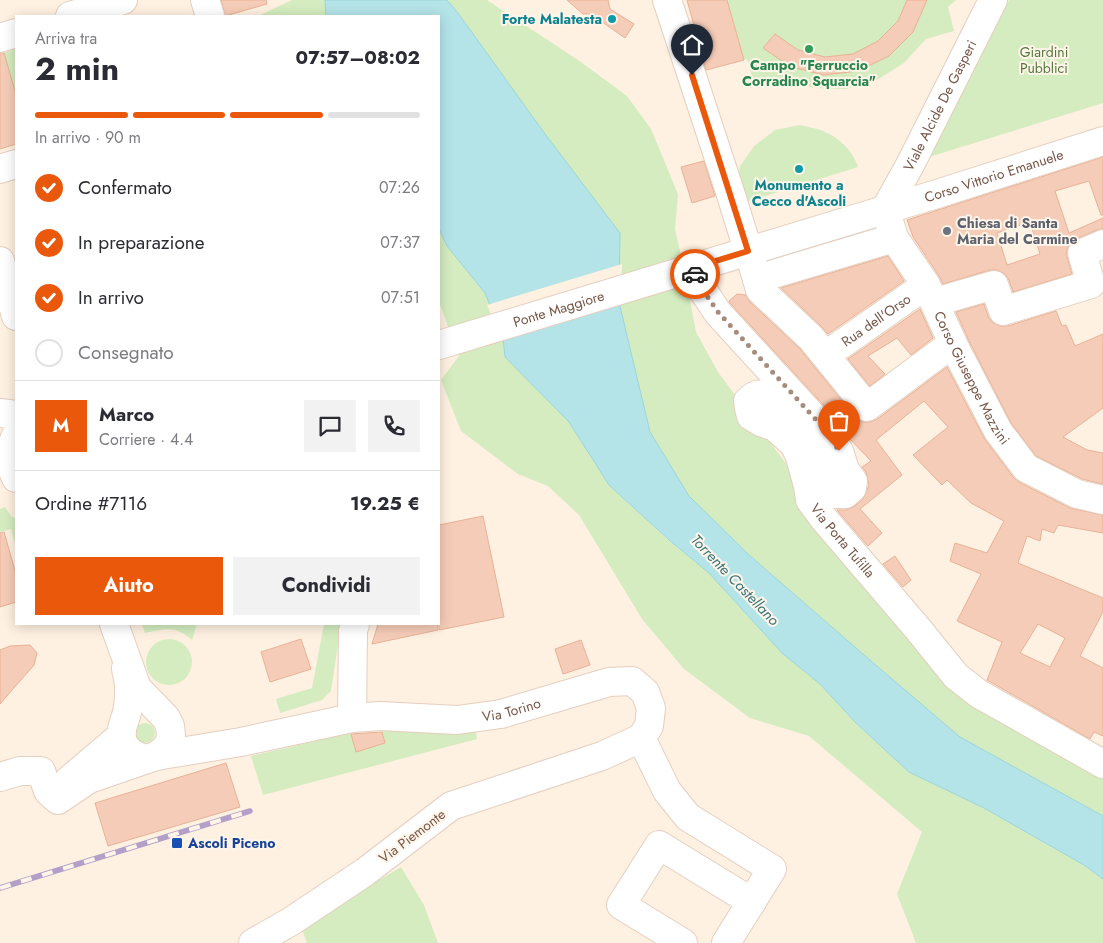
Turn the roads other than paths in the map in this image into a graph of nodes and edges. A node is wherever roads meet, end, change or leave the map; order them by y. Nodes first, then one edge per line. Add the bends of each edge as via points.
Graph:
1 (123, 0) edge
2 (205, 0) edge
3 (668, 0) edge
4 (990, 2) edge
5 (73, 15) edge
6 (210, 15) edge
7 (15, 33) edge
8 (0, 38) edge
9 (1103, 140) edge
10 (15, 164) edge
11 (0, 169) edge
12 (885, 210) junction
13 (894, 238) junction
14 (1103, 244) edge
15 (748, 251) junction
16 (0, 261) edge
17 (686, 270) junction
18 (757, 279) junction
19 (930, 293) junction
20 (15, 307) edge
21 (440, 345) edge
22 (956, 350) junction
23 (826, 355) junction
24 (8, 430) edge
25 (15, 475) edge
26 (0, 484) edge
27 (15, 487) edge
28 (1103, 500) edge
29 (355, 625) edge
30 (119, 636) edge
31 (163, 715) junction
32 (352, 718) junction
33 (123, 728) junction
34 (640, 738) junction
35 (229, 743) junction
36 (151, 758) junction
37 (1103, 764) edge
38 (0, 777) edge
39 (45, 781) junction
40 (752, 902) junction
41 (253, 943) edge
42 (683, 943) edge
43 (726, 943) edge

1 - 5 street
2 - 6 street
3 - 15 street
4 - 12 street, Viale Alcide De Gasperi
7 - 8 street
9 - 12 street, Corso Vittorio Emanuele
10 - 11 street
12 - 13 street, Corso Giuseppe Mazzini
12 - 15 street, Corso Vittorio Emanuele
13 - 18 street
13 - 19 street, Corso Giuseppe Mazzini
14 - 19 street, Rua dell'Orso via 1082,253 1091,284 1003,311 994,285
15 - 17 street, Ponte Maggiore
15 - 18 street
16 - 20 street
17 - 21 street, Ponte Maggiore
17 - 37 street, Via Porta Tufilla via 718,312 828,433 852,480 852,488 845,494 836,494 828,488 816,448 769,395 753,396 748,401 751,416 775,427 794,444 810,500 956,676 979,694
18 - 23 street via 760,290
19 - 22 street, Corso Giuseppe Mazzini
19 - 23 street, Rua dell'Orso
22 - 23 street via 949,346 867,407
22 - 28 street, Corso Giuseppe Mazzini via 998,431 1026,468 1078,494
24 - 25 street
26 - 27 street
29 - 32 street
30 - 31 street via 137,688
30 - 33 street via 130,690
31 - 33 street via 152,710 137,710 130,714
31 - 35 street
31 - 36 street via 170,726 169,744 163,752
32 - 34 street, Via Torino via 380,716 457,720 501,714 609,682 632,680 646,692 651,708 649,726
32 - 35 street, Via Torino
33 - 36 street via 124,745 130,752 138,757
33 - 39 street via 63,784
34 - 40 street via 668,791 688,817 772,869
34 - 41 street, Via Piemonte via 602,756 451,806 365,872
35 - 36 street, Via Torino
36 - 39 street, Via Torino via 89,779 58,800
38 - 39 street via 20,771
40 - 42 street via 659,844 621,904
40 - 43 street

